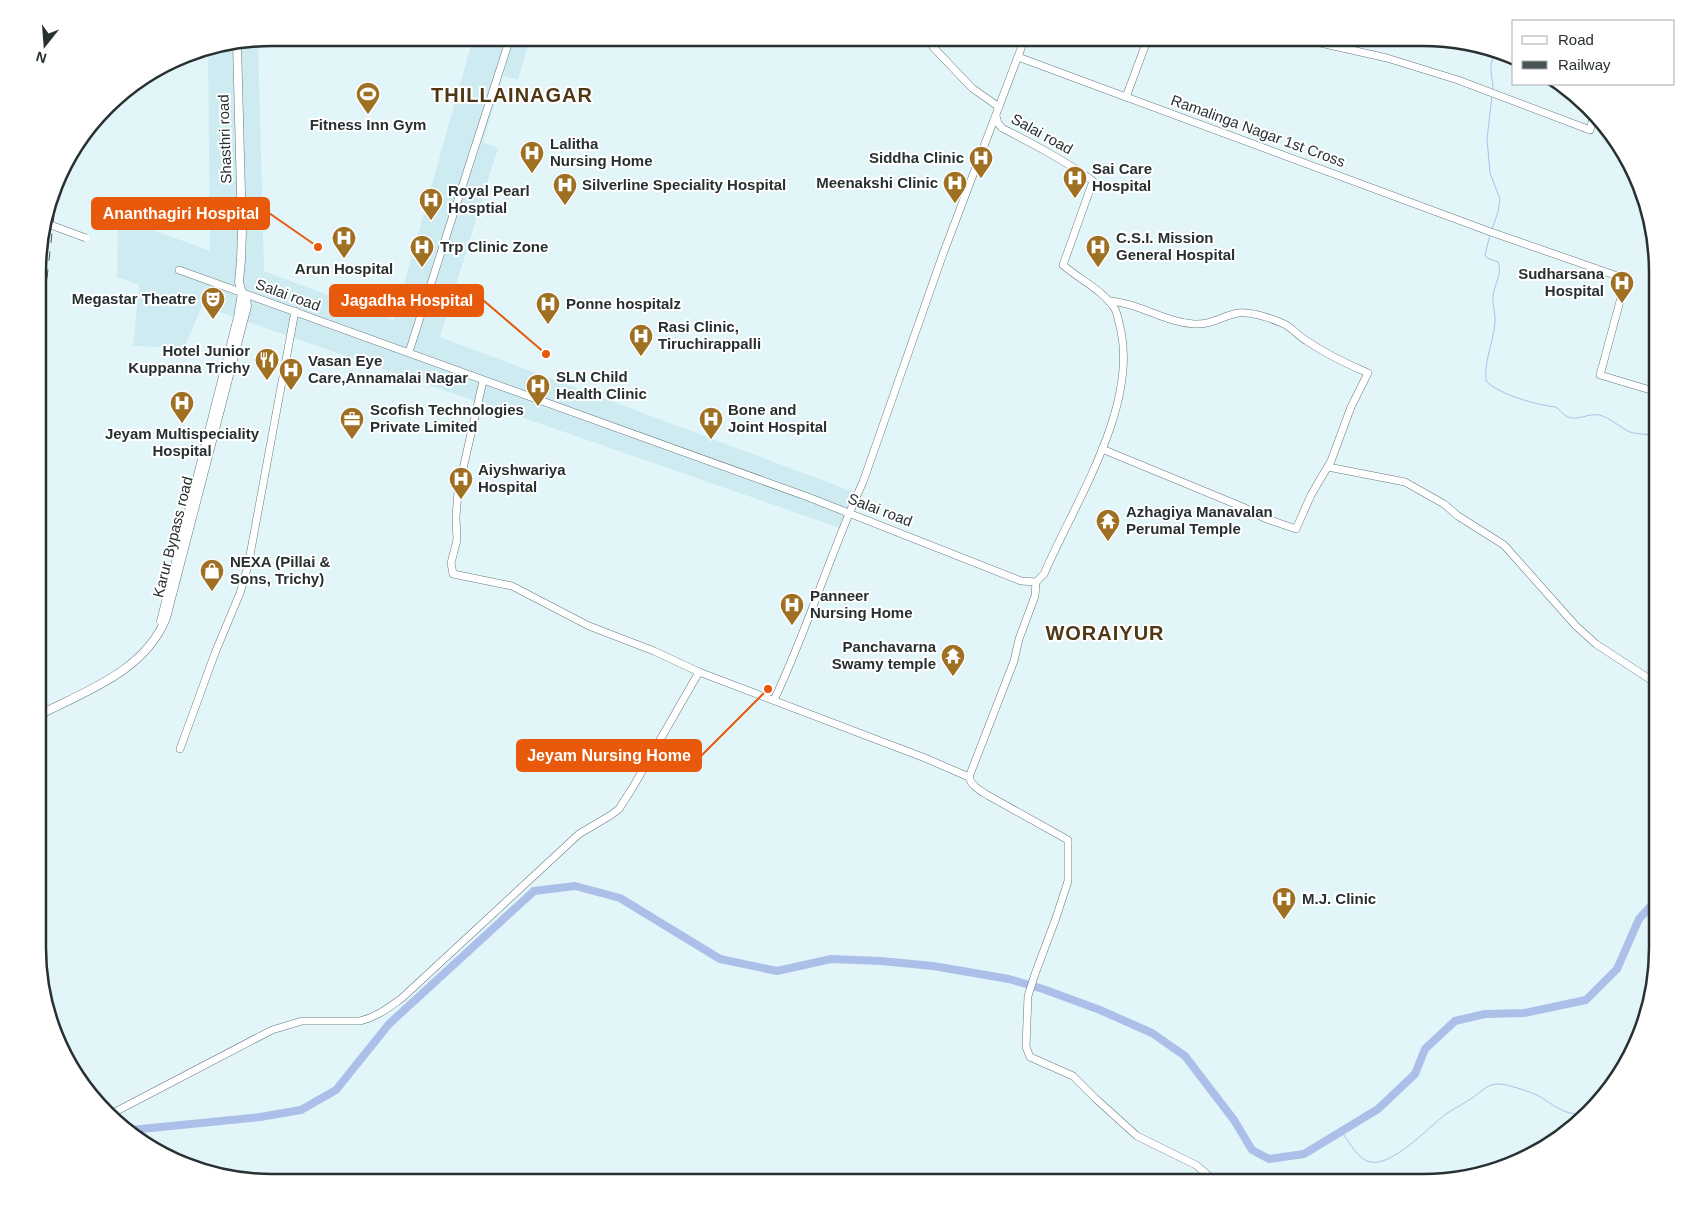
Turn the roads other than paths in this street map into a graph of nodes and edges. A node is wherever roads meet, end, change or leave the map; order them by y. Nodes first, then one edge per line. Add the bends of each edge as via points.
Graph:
1 (507, 46) edge
2 (933, 46) edge
3 (1022, 46) edge
4 (1145, 46) edge
5 (1334, 46) edge
6 (237, 49) edge
7 (1018, 57) junction
8 (1126, 97) junction
9 (1000, 107) junction
10 (996, 116) junction
11 (1592, 122) edge
12 (52, 225) edge
13 (86, 238) dead end
14 (178, 270) dead end
15 (242, 293) junction
16 (1110, 301) junction
17 (295, 311) junction
18 (409, 352) junction
19 (483, 381) junction
20 (1649, 390) edge
21 (1102, 449) junction
22 (1328, 467) junction
23 (849, 513) junction
24 (1036, 582) junction
25 (699, 672) junction
26 (1649, 679) edge
27 (774, 700) junction
28 (46, 712) edge
29 (180, 749) dead end
30 (969, 776) junction
31 (116, 1111) edge
32 (1207, 1174) edge

1 - 18 street
2 - 9 street via 972,88
3 - 7 street
4 - 8 street
5 - 11 street via 1387,58 1590,130
6 - 15 main road, Shasthri road via 242,230 239,282
7 - 8 street, Ramalinga Nagar 1st Cross
7 - 9 street
8 - 20 street, Ramalinga Nagar 1st Cross via 1626,279 1600,375
9 - 10 street
10 - 16 street, Salai road via 1002,128 1052,154 1093,181 1063,265
10 - 23 street
12 - 13 street, bridge
14 - 15 street, Salai road
15 - 17 street, Salai road
15 - 28 main road, Karur Bypass road via 246,298 245,312 166,618 155,640 121,672
16 - 21 street via 1123,342 1124,365
16 - 22 street via 1130,304 1191,324 1216,321 1244,312 1261,316 1284,323 1307,342 1368,373
17 - 18 street, Salai road
17 - 29 street via 248,566
18 - 19 street, Salai road
19 - 23 street, Salai road
19 - 25 street via 458,491 457,540 451,563 454,574 512,586 589,626
21 - 22 street via 1296,529
21 - 24 street via 1044,574
22 - 26 street via 1405,482 1444,504 1504,544 1576,626 1596,644
23 - 24 street, Salai road via 1021,581
23 - 27 street via 788,672
24 - 30 street via 1014,661
25 - 27 street
25 - 31 street via 619,809 579,834 402,998 378,1016 360,1021 302,1021 272,1030
27 - 30 street
30 - 32 street via 989,796 1068,840 1068,881 1028,996 1026,1048 1030,1057 1073,1076 1137,1136 1196,1165

